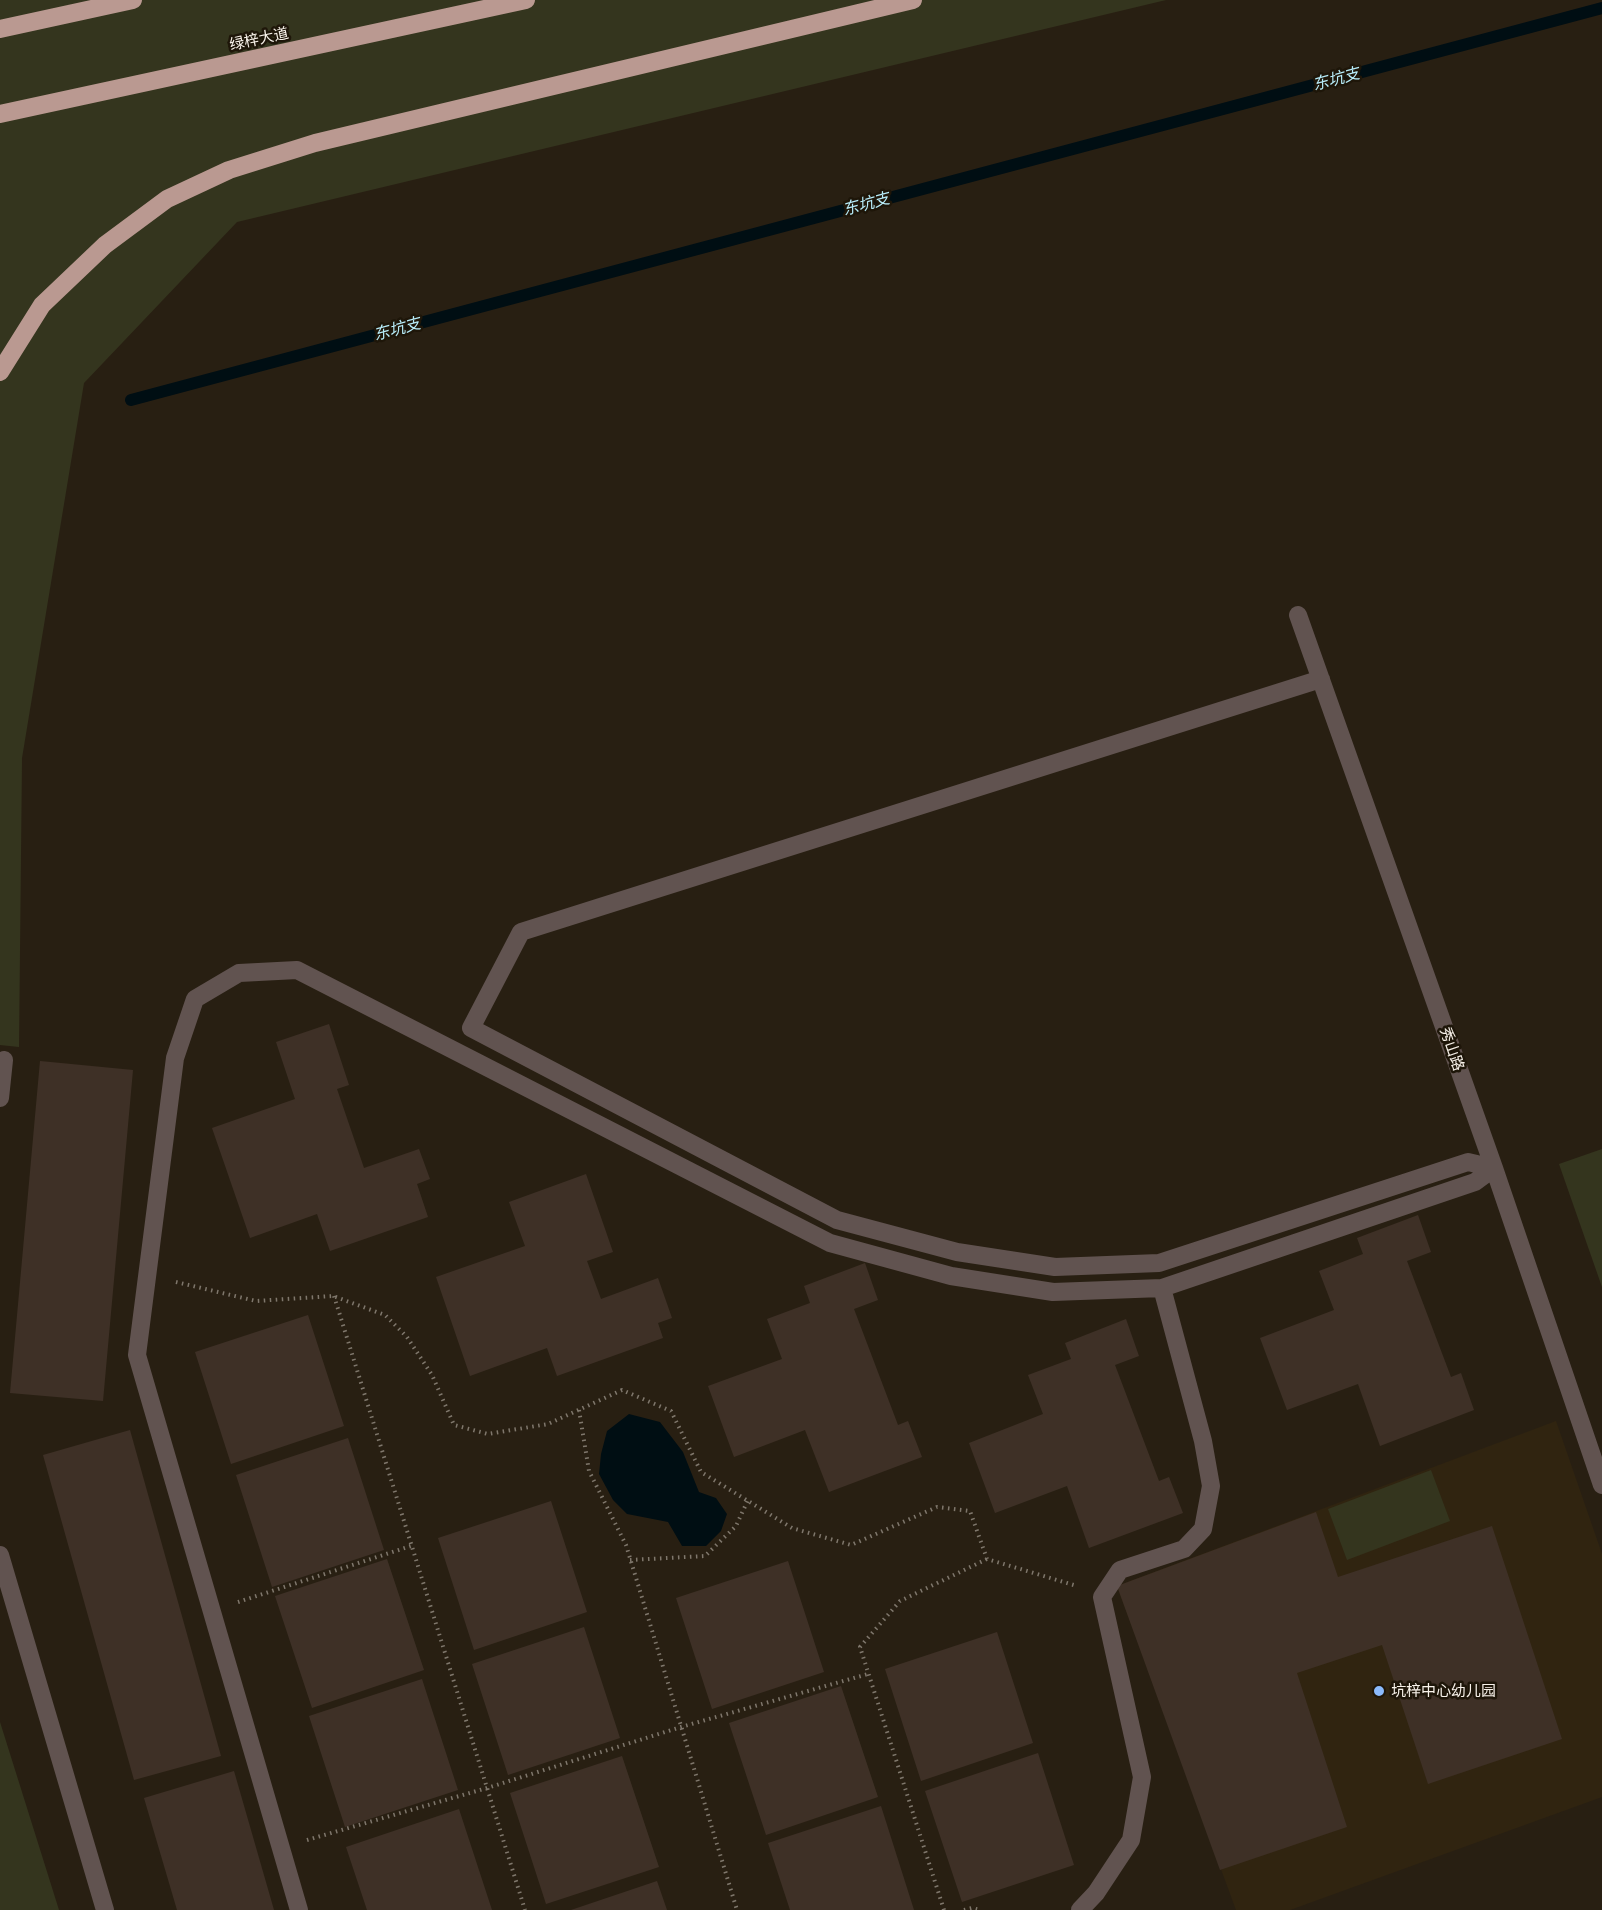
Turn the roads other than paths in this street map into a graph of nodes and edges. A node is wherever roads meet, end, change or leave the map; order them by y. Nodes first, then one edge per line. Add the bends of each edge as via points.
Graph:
1 (133, 0) edge
2 (526, 0) edge
3 (913, 0) edge
4 (0, 29) edge
5 (0, 114) edge
6 (0, 372) edge
7 (1298, 615) dead end
8 (1321, 679) junction
9 (4, 1060) dead end
10 (0, 1098) edge
11 (1494, 1168) junction
12 (1162, 1288) junction
13 (1602, 1485) edge
14 (0, 1555) edge
15 (105, 1910) edge
16 (299, 1910) edge
17 (1080, 1910) edge

1 - 4 highway
2 - 5 highway, 绿梓大道
3 - 6 highway via 315,143 229,170 167,199 105,245 42,305
7 - 8 street, 秀山路
8 - 11 street, 秀山路
8 - 11 street via 521,932 471,1028 837,1220 957,1252 1055,1268 1159,1263 1468,1162
9 - 10 street
11 - 12 street via 1475,1182
11 - 13 street, 秀山路
12 - 16 street via 1053,1292 951,1276 830,1243 297,970 240,973 195,999 175,1058 136,1355
12 - 17 street via 1203,1441 1211,1486 1203,1529 1184,1550 1120,1570 1102,1597 1142,1777 1131,1840
14 - 15 street

